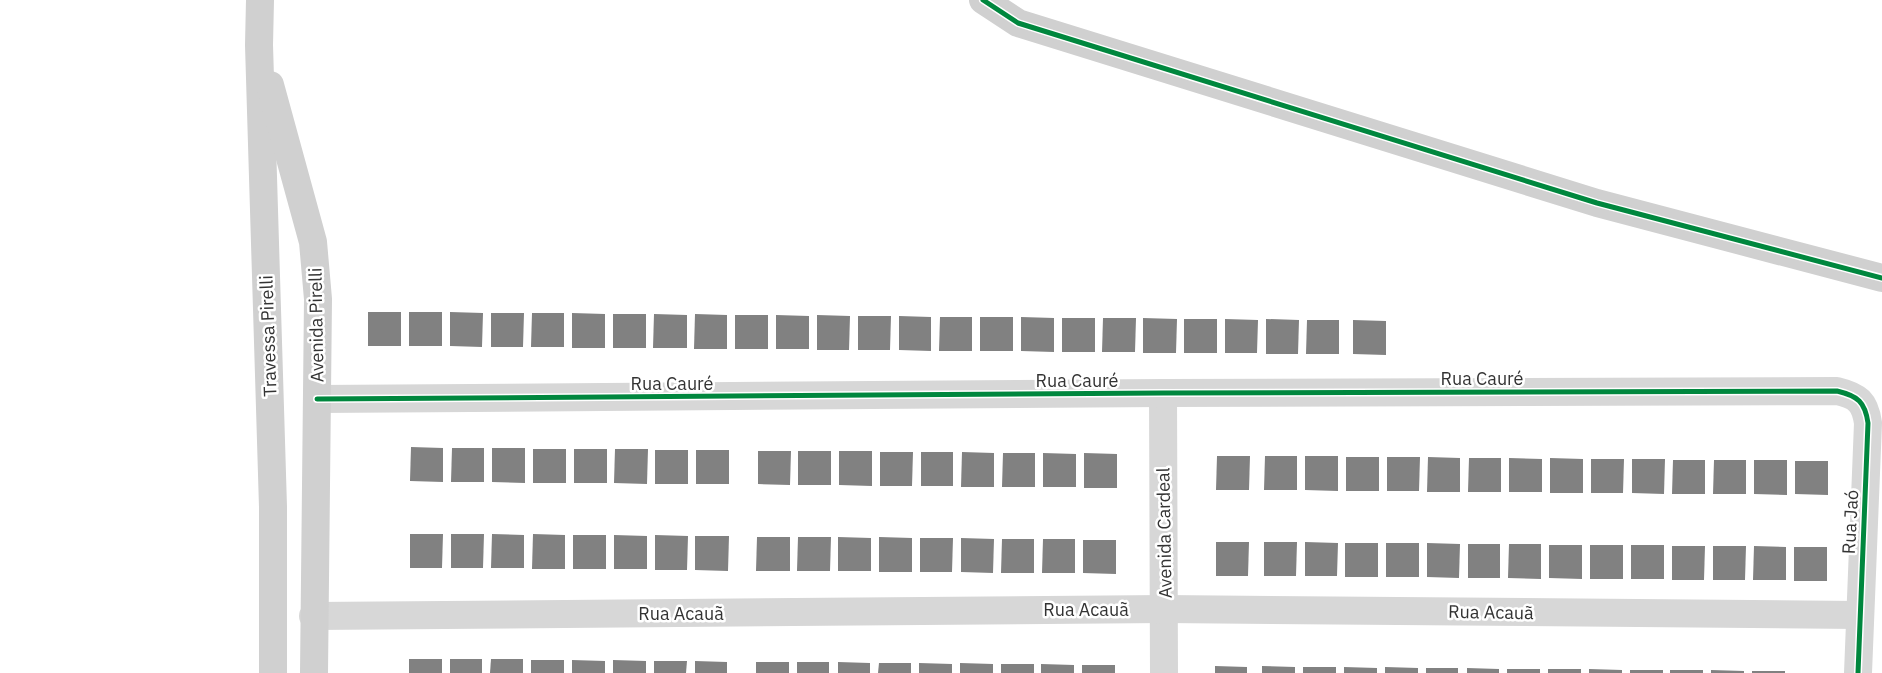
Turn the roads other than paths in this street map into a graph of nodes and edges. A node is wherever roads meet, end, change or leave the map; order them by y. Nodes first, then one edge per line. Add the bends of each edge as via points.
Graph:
1 (260, 0) edge
2 (983, 0) edge
3 (259, 45) junction
4 (1882, 278) edge
5 (1837, 391) joint
6 (1163, 393) junction
7 (317, 399) junction
8 (1164, 609) junction
9 (1859, 615) junction
10 (313, 616) junction
11 (273, 673) edge
12 (314, 673) edge
13 (1164, 673) edge
14 (1858, 673) edge

1 - 3 street, Travessa Pirelli
2 - 4 street via 1018,23 1597,203
3 - 7 street, Avenida Pirelli via 313,242 318,299
3 - 11 street, Travessa Pirelli via 272,507
5 - 6 street, Rua Cauré
5 - 9 street, Rua Jaó via 1852,394 1860,402 1866,410 1868,424
6 - 7 street, Rua Cauré
6 - 8 street, Avenida Cardeal
7 - 10 street, Avenida Pirelli
8 - 9 street, Rua Acauã
8 - 10 street, Rua Acauã
8 - 13 street, Avenida Cardeal
9 - 14 street, Rua Jaó
10 - 12 street, Avenida Pirelli

